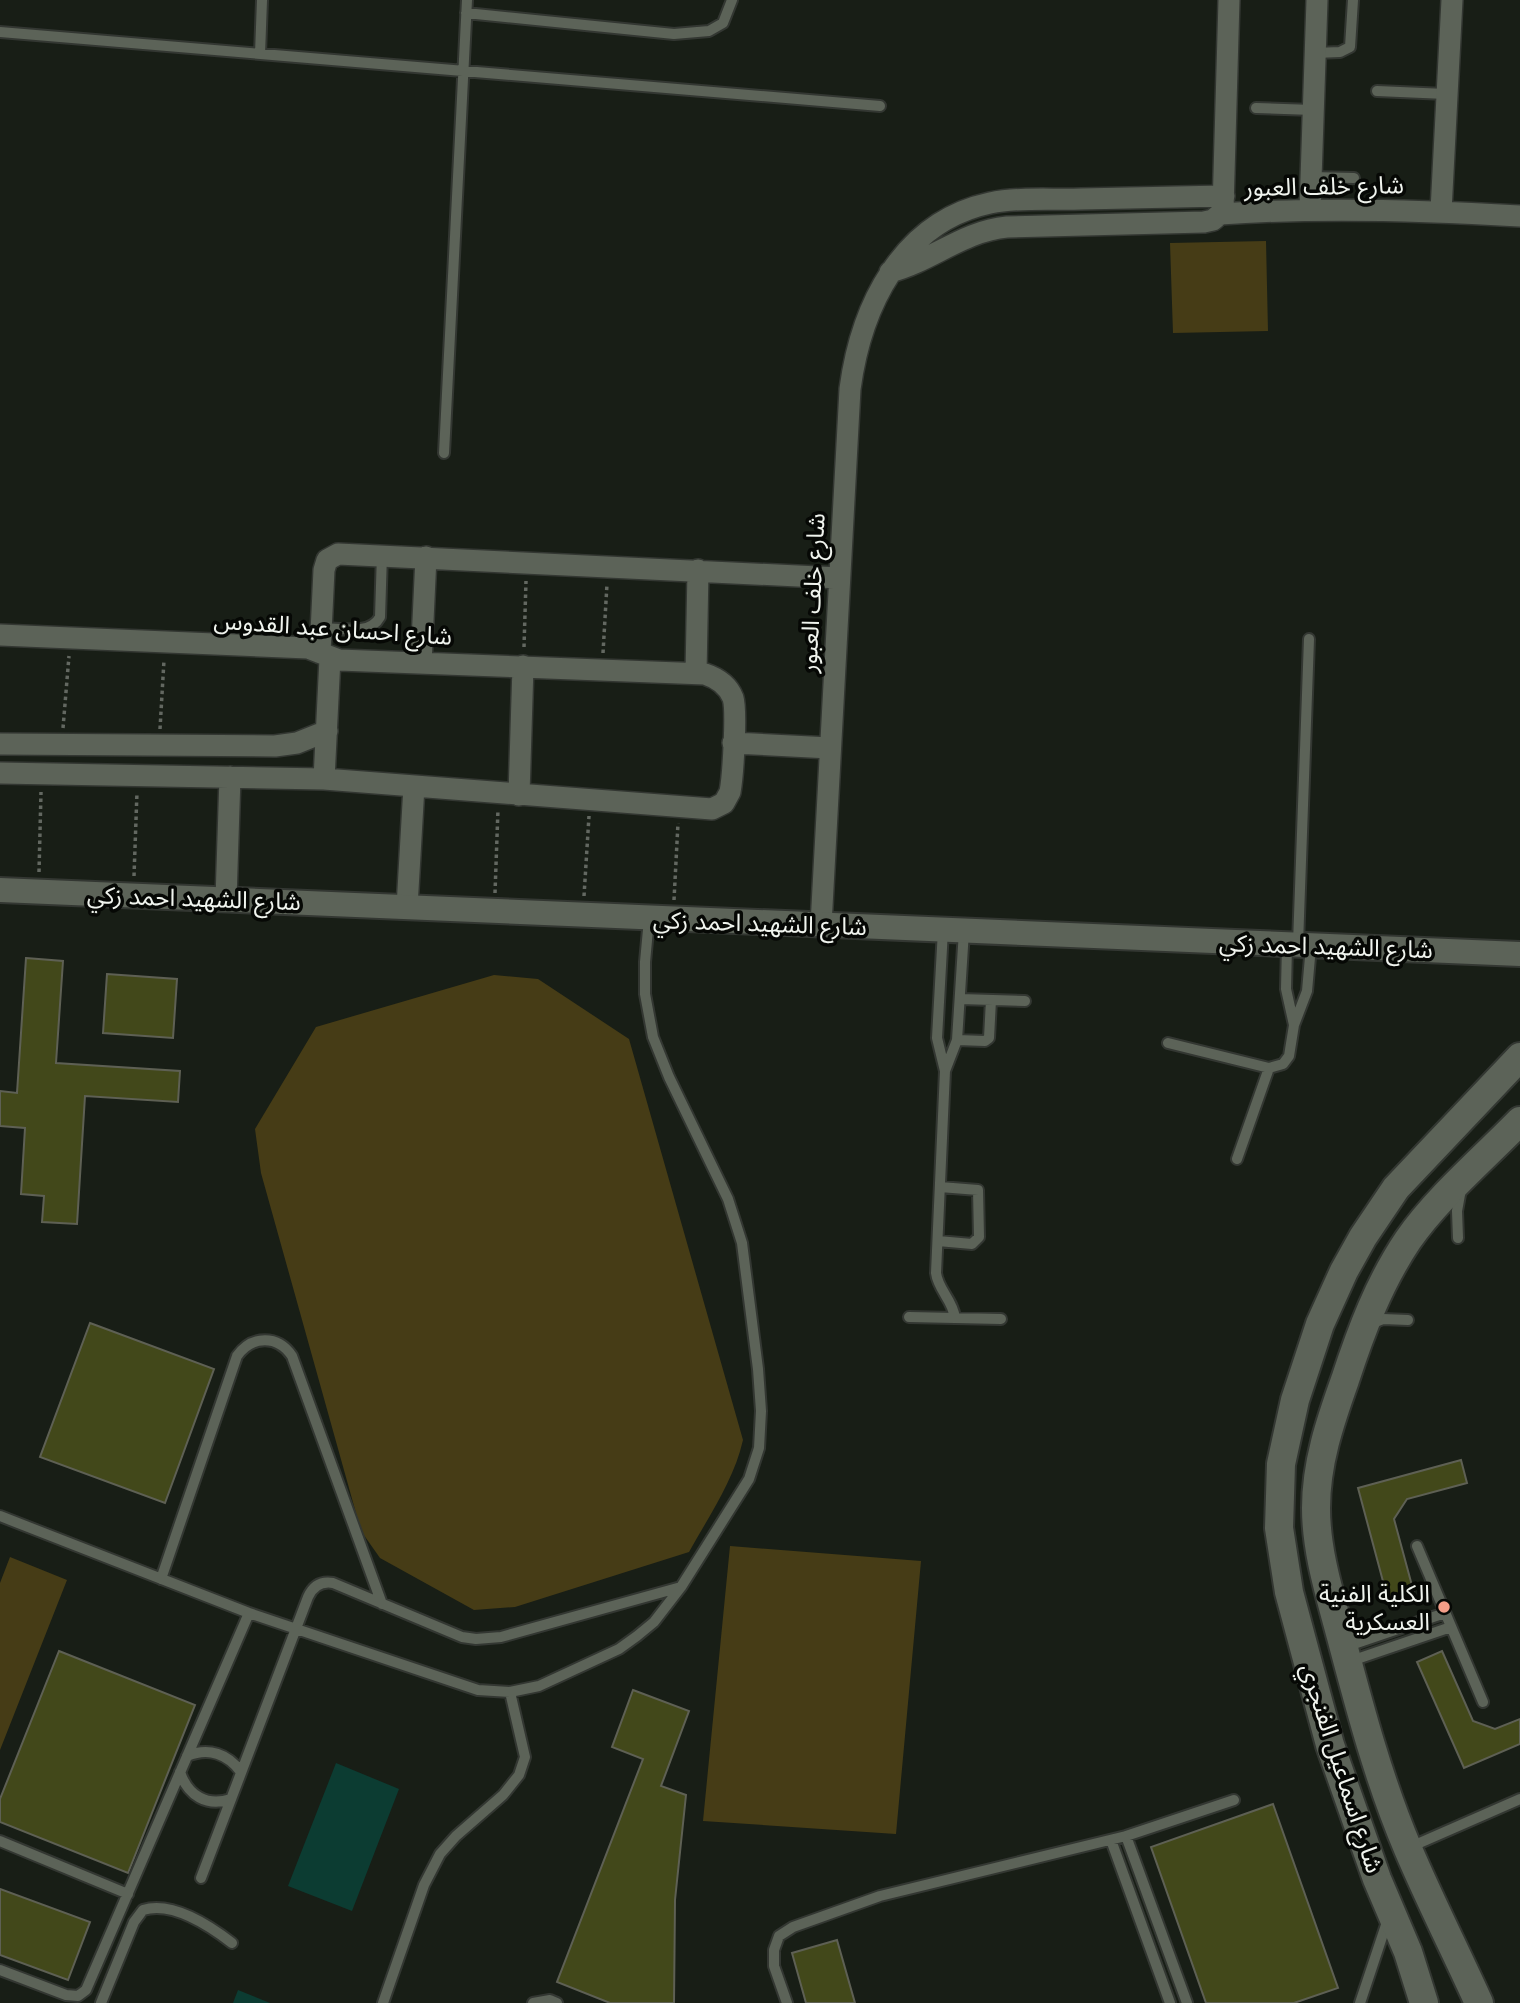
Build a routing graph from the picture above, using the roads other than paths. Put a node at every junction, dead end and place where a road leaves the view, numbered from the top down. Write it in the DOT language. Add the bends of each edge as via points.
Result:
graph roads {
  1 [pos="262,0"];
  2 [pos="467,0"];
  3 [pos="732,0"];
  4 [pos="1229,0"];
  5 [pos="1317,0"];
  6 [pos="1353,0"];
  7 [pos="1452,0"];
  8 [pos="466,13"];
  9 [pos="0,32"];
  10 [pos="1315,52"];
  11 [pos="260,54"];
  12 [pos="463,71"];
  13 [pos="1377,91"];
  14 [pos="1447,94"];
  15 [pos="880,106"];
  16 [pos="1256,108"];
  17 [pos="1313,110"];
  18 [pos="1311,177"];
  19 [pos="1354,178"];
  20 [pos="1222,205"];
  21 [pos="1310,209"];
  22 [pos="1441,211"];
  23 [pos="1520,216"];
  24 [pos="444,453"];
  25 [pos="382,554"];
  26 [pos="426,557"];
  27 [pos="698,570"];
  28 [pos="839,578"];
  29 [pos="321,628"];
  30 [pos="0,635"];
  31 [pos="1309,639"];
  32 [pos="325,655"];
  33 [pos="421,663"];
  34 [pos="523,666"];
  35 [pos="696,673"];
  36 [pos="327,731"];
  37 [pos="733,743"];
  38 [pos="0,744"];
  39 [pos="830,748"];
  40 [pos="0,773"];
  41 [pos="230,777"];
  42 [pos="324,779"];
  43 [pos="414,786"];
  44 [pos="508,794"];
  45 [pos="0,890"];
  46 [pos="226,899"];
  47 [pos="407,907"];
  48 [pos="661,918"];
  49 [pos="821,925"];
  50 [pos="954,930"];
  51 [pos="1299,945"];
  52 [pos="1520,954"];
  53 [pos="960,999"];
  54 [pos="991,1000"];
  55 [pos="1025,1001"];
  56 [pos="1294,1026"];
  57 [pos="957,1040"];
  58 [pos="1168,1043"];
  59 [pos="1520,1057"];
  60 [pos="1269,1068"];
  61 [pos="945,1071"];
  62 [pos="1520,1121"];
  63 [pos="1237,1159"];
  64 [pos="1466,1177"];
  65 [pos="940,1187"];
  66 [pos="1458,1238"];
  67 [pos="938,1241"];
  68 [pos="909,1317"];
  69 [pos="955,1318"];
  70 [pos="1001,1319"];
  71 [pos="1408,1320"];
  72 [pos="1363,1327"];
  73 [pos="0,1516"];
  74 [pos="1416,1546"];
  75 [pos="161,1579"];
  76 [pos="681,1587"];
  77 [pos="382,1604"];
  78 [pos="249,1613"];
  79 [pos="1445,1613"];
  80 [pos="1451,1627"];
  81 [pos="296,1629"];
  82 [pos="1346,1655"];
  83 [pos="510,1692"];
  84 [pos="1483,1702"];
  85 [pos="187,1756"];
  86 [pos="180,1772"];
  87 [pos="241,1772"];
  88 [pos="231,1799"];
  89 [pos="1520,1799"];
  90 [pos="1234,1800"];
  91 [pos="1126,1836"];
  92 [pos="1111,1840"];
  93 [pos="0,1841"];
  94 [pos="1408,1848"];
  95 [pos="201,1878"];
  96 [pos="128,1894"];
  97 [pos="1390,1912"];
  98 [pos="232,1943"];
  99 [pos="1408,1952"];
  100 [pos="0,1969"];
  101 [pos="101,2003"];
  102 [pos="383,2003"];
  103 [pos="533,2003"];
  104 [pos="557,2003"];
  105 [pos="787,2003"];
  106 [pos="1170,2003"];
  107 [pos="1187,2003"];
  108 [pos="1360,2003"];
  109 [pos="1424,2003"];
  110 [pos="1440,2003"];
  111 [pos="1479,2003"];
  1 -- 11 [label="lane"];
  2 -- 8 [label="lane"];
  3 -- 8 [label="lane" via="723,23 709,31 674,34"];
  4 -- 20 [label="street"];
  5 -- 10 [label="street"];
  6 -- 10 [label="lane" via="1350,47 1340,52"];
  7 -- 14 [label="street"];
  8 -- 12 [label="lane"];
  9 -- 11 [label="lane"];
  10 -- 17 [label="street"];
  11 -- 12 [label="lane"];
  12 -- 15 [label="lane"];
  12 -- 24 [label="lane"];
  13 -- 14 [label="lane"];
  14 -- 22 [label="street"];
  16 -- 17 [label="lane"];
  17 -- 18 [label="street"];
  18 -- 19 [label="lane"];
  18 -- 21 [label="street"];
  20 -- 21 [label="street, شارع خلف العبور"];
  20 -- 28 [label="street, شارع خلف العبور" via="1213,220 1204,222 997,228 965,236 890,272 866,321 852,374"];
  21 -- 22 [label="street, شارع خلف العبور"];
  22 -- 23 [label="street, شارع خلف العبور"];
  25 -- 26 [label="street"];
  25 -- 29 [label="street" via="338,554 327,560"];
  25 -- 29 [label="lane" via="380,617 374,625"];
  26 -- 27 [label="street"];
  26 -- 33 [label="street"];
  27 -- 28 [label="street"];
  27 -- 35 [label="street"];
  28 -- 39 [label="street, شارع خلف العبور"];
  29 -- 32 [label="street"];
  30 -- 32 [label="street, شارع احسان عبد القدوس" via="308,648"];
  31 -- 51 [label="lane"];
  32 -- 33 [label="street, شارع احسان عبد القدوس"];
  32 -- 36 [label="street"];
  33 -- 34 [label="street, شارع احسان عبد القدوس"];
  34 -- 35 [label="street, شارع احسان عبد القدوس"];
  34 -- 44 [label="street"];
  35 -- 37 [label="street, شارع احسان عبد القدوس" via="714,677 733,697"];
  36 -- 38 [label="street" via="275,746"];
  36 -- 42 [label="street"];
  37 -- 39 [label="street"];
  37 -- 44 [label="street, شارع احسان عبد القدوس" via="732,785 724,803 712,809"];
  39 -- 49 [label="street, شارع خلف العبور"];
  40 -- 41 [label="street"];
  41 -- 42 [label="street"];
  41 -- 46 [label="street"];
  42 -- 43 [label="street"];
  43 -- 44 [label="street"];
  43 -- 47 [label="street"];
  45 -- 46 [label="street, شارع الشهيد احمد زكي"];
  46 -- 47 [label="street, شارع الشهيد احمد زكي"];
  47 -- 48 [label="street, شارع الشهيد احمد زكي"];
  48 -- 49 [label="street, شارع الشهيد احمد زكي"];
  48 -- 76 [label="lane" via="645,962 648,1016 661,1057 728,1199 742,1243 761,1411 759,1448 749,1479"];
  49 -- 50 [label="street, شارع الشهيد احمد زكي"];
  50 -- 51 [label="street, شارع الشهيد احمد زكي"];
  50 -- 53 [label="lane"];
  50 -- 61 [label="lane" via="937,1038"];
  51 -- 52 [label="street, شارع الشهيد احمد زكي"];
  51 -- 56 [label="lane" via="1286,989"];
  51 -- 56 [label="lane" via="1307,991"];
  53 -- 54 [label="lane"];
  53 -- 57 [label="lane"];
  54 -- 55 [label="lane"];
  54 -- 57 [label="lane" via="989,1038"];
  56 -- 60 [label="lane" via="1287,1060"];
  57 -- 61 [label="lane"];
  58 -- 60 [label="lane"];
  59 -- 97 [label="main road, شارع اسماعيل الفنجري" via="1396,1188 1363,1237 1320,1324 1284,1442 1279,1528 1289,1592 1330,1745"];
  60 -- 63 [label="lane"];
  61 -- 65 [label="lane"];
  62 -- 64 [label="main road, شارع اسماعيل الفنجري"];
  64 -- 66 [label="lane" via="1457,1211"];
  64 -- 72 [label="main road, شارع اسماعيل الفنجري" via="1428,1213 1407,1242"];
  65 -- 67 [label="lane"];
  65 -- 67 [label="lane" via="978,1191 979,1237 972,1244"];
  67 -- 69 [label="lane" via="937,1278"];
  68 -- 69 [label="lane"];
  69 -- 70 [label="lane"];
  71 -- 72 [label="lane" via="1383,1320"];
  72 -- 82 [label="main road, شارع اسماعيل الفنجري" via="1328,1431 1317,1488 1318,1547"];
  73 -- 75 [label="lane"];
  74 -- 79 [label="lane"];
  75 -- 77 [label="lane" via="237,1356 249,1343 265,1340 281,1344 292,1356"];
  75 -- 78 [label="lane"];
  76 -- 77 [label="lane" via="489,1639 462,1637"];
  76 -- 83 [label="lane" via="654,1622 619,1649 553,1681"];
  77 -- 81 [label="lane" via="333,1583 319,1584 310,1591"];
  78 -- 81 [label="lane"];
  78 -- 85 [label="lane"];
  79 -- 80 [label="lane"];
  79 -- 82 [label="lane"];
  80 -- 82 [label="lane"];
  80 -- 84 [label="lane"];
  81 -- 83 [label="lane" via="478,1690"];
  81 -- 87 [label="lane"];
  82 -- 94 [label="main road, شارع اسماعيل الفنجري" via="1367,1735"];
  83 -- 102 [label="lane" via="525,1757 519,1774 440,1854 424,1885"];
  85 -- 86 [label="lane"];
  85 -- 87 [label="lane" via="204,1752 222,1755"];
  86 -- 88 [label="lane" via="199,1798"];
  86 -- 96 [label="lane"];
  87 -- 88 [label="lane"];
  88 -- 95 [label="lane"];
  89 -- 94 [label="lane"];
  90 -- 91 [label="lane"];
  91 -- 92 [label="lane"];
  91 -- 107 [label="lane"];
  92 -- 105 [label="lane" via="880,1896 793,1927 779,1936 774,1950 774,1966"];
  92 -- 106 [label="lane"];
  93 -- 96 [label="lane"];
  94 -- 111 [label="main road, شارع اسماعيل الفنجري"];
  96 -- 100 [label="lane" via="82,1993 66,1995"];
  97 -- 99 [label="main road, شارع اسماعيل الفنجري"];
  97 -- 108 [label="lane"];
  98 -- 101 [label="lane" via="214,1929 177,1913 159,1907 143,1910"];
  99 -- 109 [label="main road, شارع اسماعيل الفنجري"];
  99 -- 110 [label="main road"];
  103 -- 104 [label="lane"];
}
